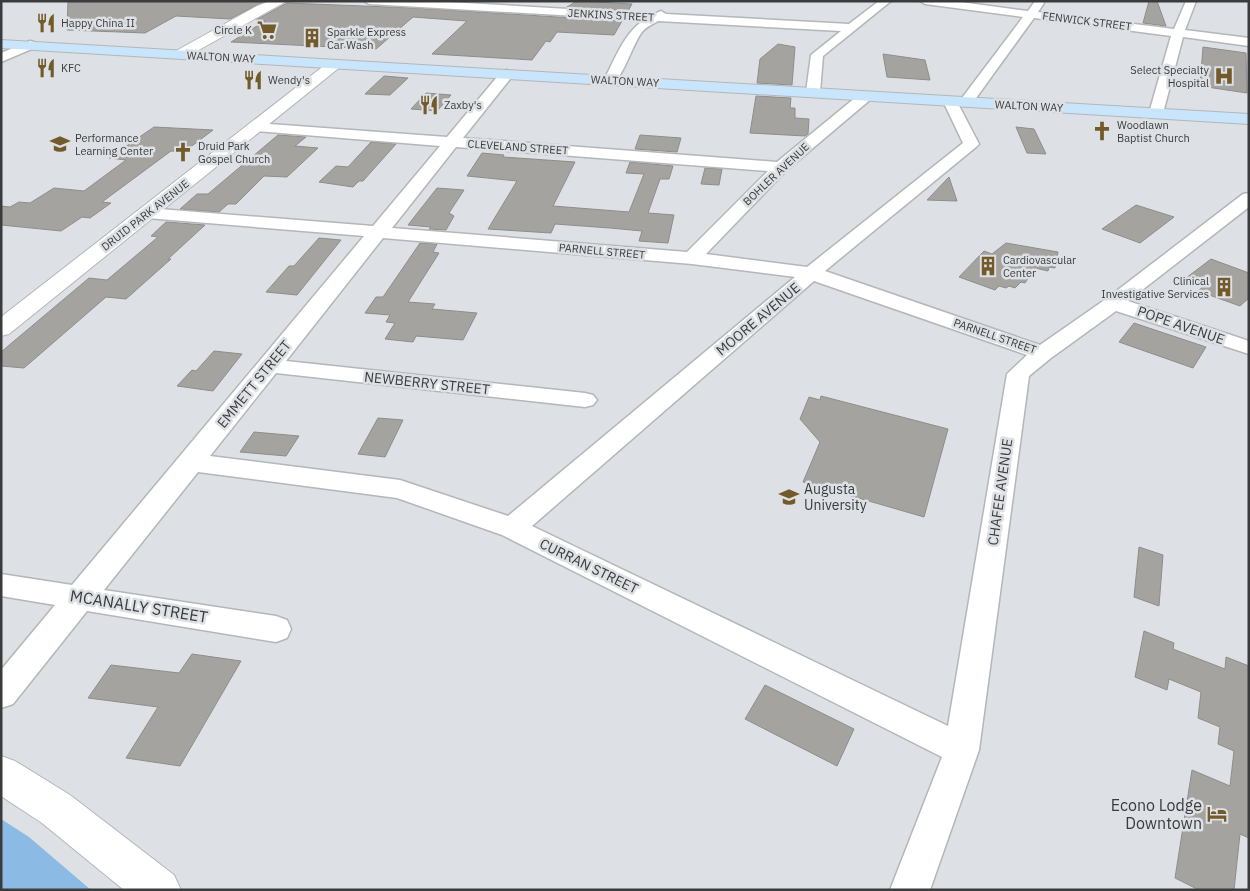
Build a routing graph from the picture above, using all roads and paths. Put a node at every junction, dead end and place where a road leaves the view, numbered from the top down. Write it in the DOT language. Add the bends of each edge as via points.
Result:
graph roads {
  1 [pos="280,1"];
  2 [pos="370,1"];
  3 [pos="523,1"];
  4 [pos="886,1"];
  5 [pos="924,1"];
  6 [pos="1040,1"];
  7 [pos="1191,1"];
  8 [pos="676,5"];
  9 [pos="594,14"];
  10 [pos="1030,14"];
  11 [pos="656,17"];
  12 [pos="853,28"];
  13 [pos="1178,34"];
  14 [pos="1249,42"];
  15 [pos="1,44"];
  16 [pos="30,45"];
  17 [pos="181,54"];
  18 [pos="1,58"];
  19 [pos="335,64"];
  20 [pos="507,74"];
  21 [pos="611,80"];
  22 [pos="813,92"];
  23 [pos="866,96"];
  24 [pos="958,101"];
  25 [pos="1156,113"];
  26 [pos="1249,119"];
  27 [pos="256,127"];
  28 [pos="451,142"];
  29 [pos="781,167"];
  30 [pos="1249,198"];
  31 [pos="147,213"];
  32 [pos="378,232"];
  33 [pos="692,258"];
  34 [pos="811,273"];
  35 [pos="1113,303"];
  36 [pos="1,328"];
  37 [pos="1249,348"];
  38 [pos="1043,352"];
  39 [pos="269,366"];
  40 [pos="586,400"];
  41 [pos="190,462"];
  42 [pos="512,528"];
  43 [pos="1,585"];
  44 [pos="81,596"];
  45 [pos="276,629"];
  46 [pos="1,694"];
  47 [pos="962,750"];
  48 [pos="1,774"];
  49 [pos="159,890"];
  50 [pos="910,890"];
  1 -- 17 [label="street"];
  2 -- 9 [label="street, JENKINS STREET"];
  3 -- 9 [label="street"];
  4 -- 12 [label="street"];
  5 -- 10 [label="street, FENWICK STREET"];
  6 -- 10 [label="street"];
  7 -- 13 [label="street"];
  8 -- 11 [label="street"];
  9 -- 11 [label="street, JENKINS STREET"];
  10 -- 13 [label="street, FENWICK STREET"];
  10 -- 24 [label="street"];
  11 -- 12 [label="street, JENKINS STREET"];
  11 -- 21 [label="street" via="639,28"];
  12 -- 22 [label="street" via="817,55"];
  13 -- 14 [label="street, FENWICK STREET"];
  13 -- 25 [label="street"];
  15 -- 16 [label="main road, WALTON WAY"];
  16 -- 17 [label="main road, WALTON WAY"];
  16 -- 18 [label="street"];
  17 -- 19 [label="main road, WALTON WAY"];
  19 -- 20 [label="main road, WALTON WAY"];
  19 -- 27 [label="street, DRUID PARK AVENUE"];
  20 -- 21 [label="main road, WALTON WAY"];
  20 -- 28 [label="street, EMMETT STREET"];
  21 -- 22 [label="main road, WALTON WAY"];
  22 -- 23 [label="main road, WALTON WAY"];
  23 -- 24 [label="main road, WALTON WAY"];
  23 -- 29 [label="street, BOHLER AVENUE"];
  24 -- 25 [label="main road, WALTON WAY"];
  24 -- 34 [label="street, MOORE AVENUE" via="971,144"];
  25 -- 26 [label="main road, WALTON WAY"];
  27 -- 28 [label="street, CLEVELAND STREET"];
  27 -- 31 [label="street, DRUID PARK AVENUE"];
  28 -- 29 [label="street, CLEVELAND STREET"];
  28 -- 32 [label="street, EMMETT STREET"];
  29 -- 33 [label="street, BOHLER AVENUE"];
  30 -- 35 [label="street, CHAFEE AVENUE"];
  31 -- 32 [label="street, PARNELL STREET"];
  31 -- 36 [label="street, DRUID PARK AVENUE"];
  32 -- 33 [label="street, PARNELL STREET"];
  32 -- 39 [label="street, EMMETT STREET"];
  33 -- 34 [label="street, PARNELL STREET"];
  34 -- 38 [label="street, PARNELL STREET"];
  34 -- 42 [label="street, MOORE AVENUE"];
  35 -- 37 [label="street, POPE AVENUE"];
  35 -- 38 [label="street, CHAFEE AVENUE"];
  38 -- 47 [label="street, CHAFEE AVENUE" via="1018,374"];
  39 -- 40 [label="street, NEWBERRY STREET"];
  39 -- 41 [label="street, EMMETT STREET"];
  41 -- 42 [label="street, CURRAN STREET" via="400,489"];
  41 -- 44 [label="street, EMMETT STREET"];
  42 -- 47 [label="street, CURRAN STREET"];
  43 -- 44 [label="street, MCANALLY STREET"];
  44 -- 45 [label="street, MCANALLY STREET"];
  44 -- 46 [label="street, EMMETT STREET"];
  47 -- 50 [label="street, CHAFEE AVENUE"];
  48 -- 49 [label="street" via="56,809"];
}
